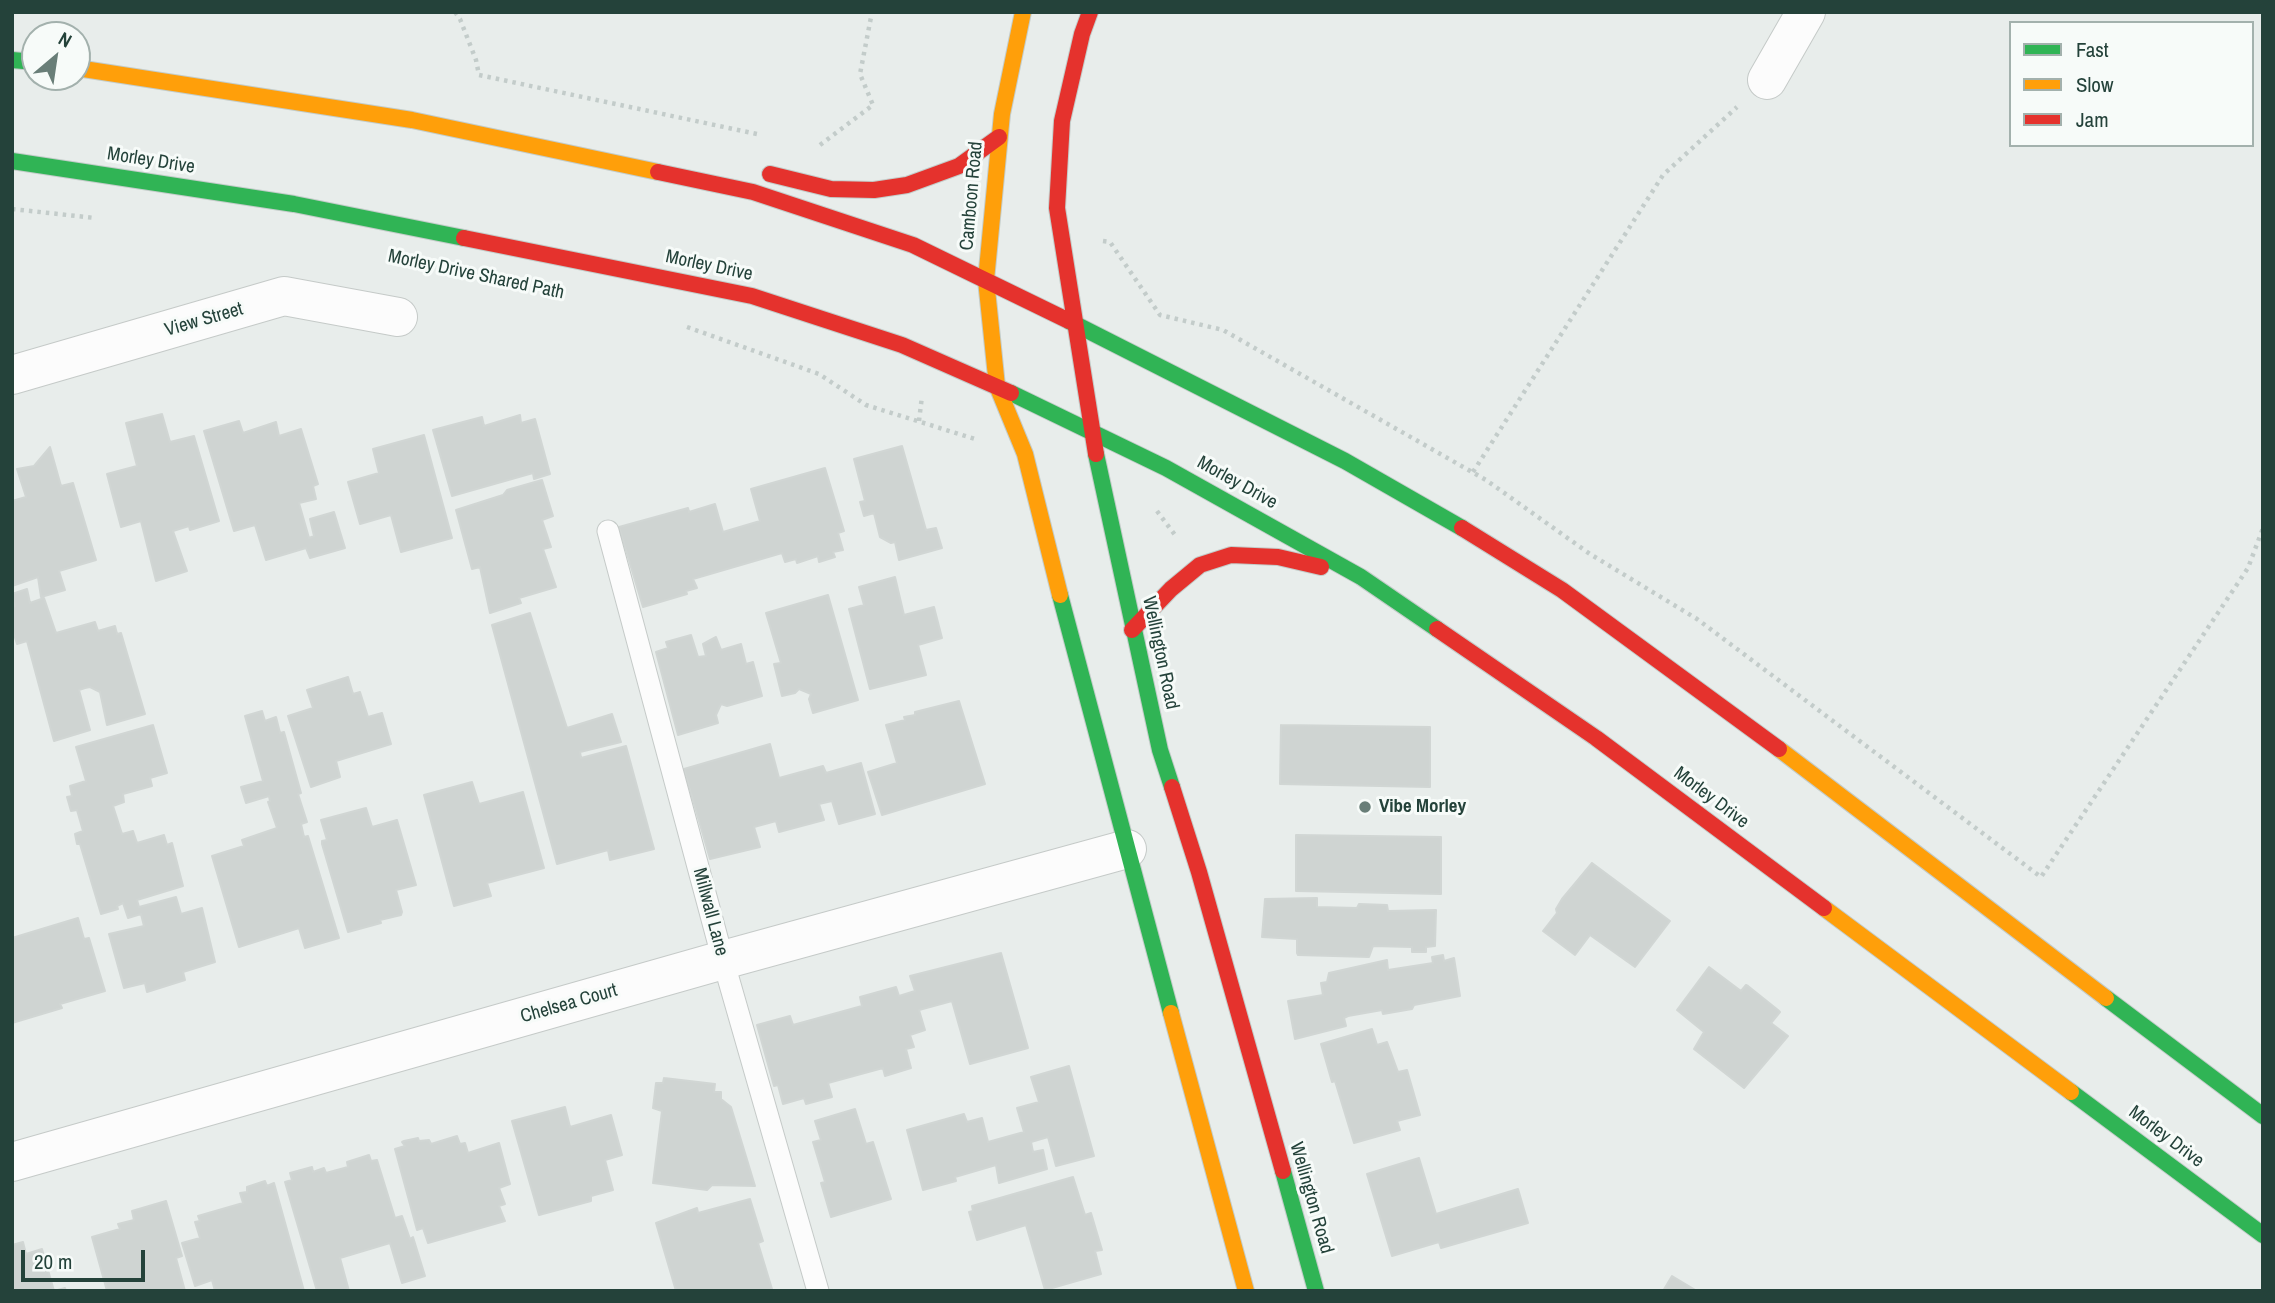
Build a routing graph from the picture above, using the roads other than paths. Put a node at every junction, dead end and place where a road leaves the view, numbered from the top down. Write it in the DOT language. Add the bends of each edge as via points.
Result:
graph roads {
  1 [pos="1023,12"];
  2 [pos="1090,12"];
  3 [pos="1806,12"];
  4 [pos="91,70"];
  5 [pos="1767,80"];
  6 [pos="412,120"];
  7 [pos="999,136"];
  8 [pos="606,145"];
  9 [pos="12,161"];
  10 [pos="756,170"];
  11 [pos="986,280"];
  12 [pos="398,317"];
  13 [pos="1075,324"];
  14 [pos="12,375"];
  15 [pos="997,386"];
  16 [pos="1091,432"];
  17 [pos="608,531"];
  18 [pos="1361,577"];
  19 [pos="1132,630"];
  20 [pos="1127,849"];
  21 [pos="723,960"];
  22 [pos="2263,1116"];
  23 [pos="12,1162"];
  24 [pos="2263,1235"];
  25 [pos="818,1291"];
  26 [pos="1246,1291"];
  27 [pos="1316,1291"];
  1 -- 7 [label="main road, Camboon Road"];
  2 -- 13 [label="main road, Wellington Road" via="1062,121 1057,208"];
  3 -- 5 [label="street"];
  4 -- 6 [label="main road"];
  6 -- 8 [label="main road"];
  6 -- 11 [label="main road" via="753,192 912,245"];
  7 -- 10 [label="main road" via="959,166 907,185 874,190 831,189"];
  7 -- 11 [label="main road, Camboon Road"];
  9 -- 15 [label="main road, Morley Drive" via="294,204 751,296 902,345"];
  11 -- 13 [label="main road"];
  11 -- 15 [label="main road, Camboon Road"];
  12 -- 14 [label="street, View Street" via="284,296"];
  13 -- 16 [label="main road, Wellington Road"];
  13 -- 22 [label="main road" via="1345,461 1562,590 1844,797"];
  15 -- 16 [label="main road, Morley Drive"];
  15 -- 20 [label="main road" via="1025,454"];
  16 -- 18 [label="main road, Morley Drive" via="1166,468"];
  16 -- 19 [label="main road, Wellington Road"];
  17 -- 21 [label="lane, Millwall Lane"];
  18 -- 19 [label="main road" via="1278,557 1231,555 1200,565"];
  18 -- 24 [label="main road, Morley Drive" via="1596,738"];
  19 -- 27 [label="main road, Wellington Road" via="1160,750 1199,872"];
  20 -- 21 [label="street, Chelsea Court"];
  20 -- 26 [label="main road"];
  21 -- 23 [label="street, Chelsea Court"];
  21 -- 25 [label="lane, Millwall Lane"];
}
